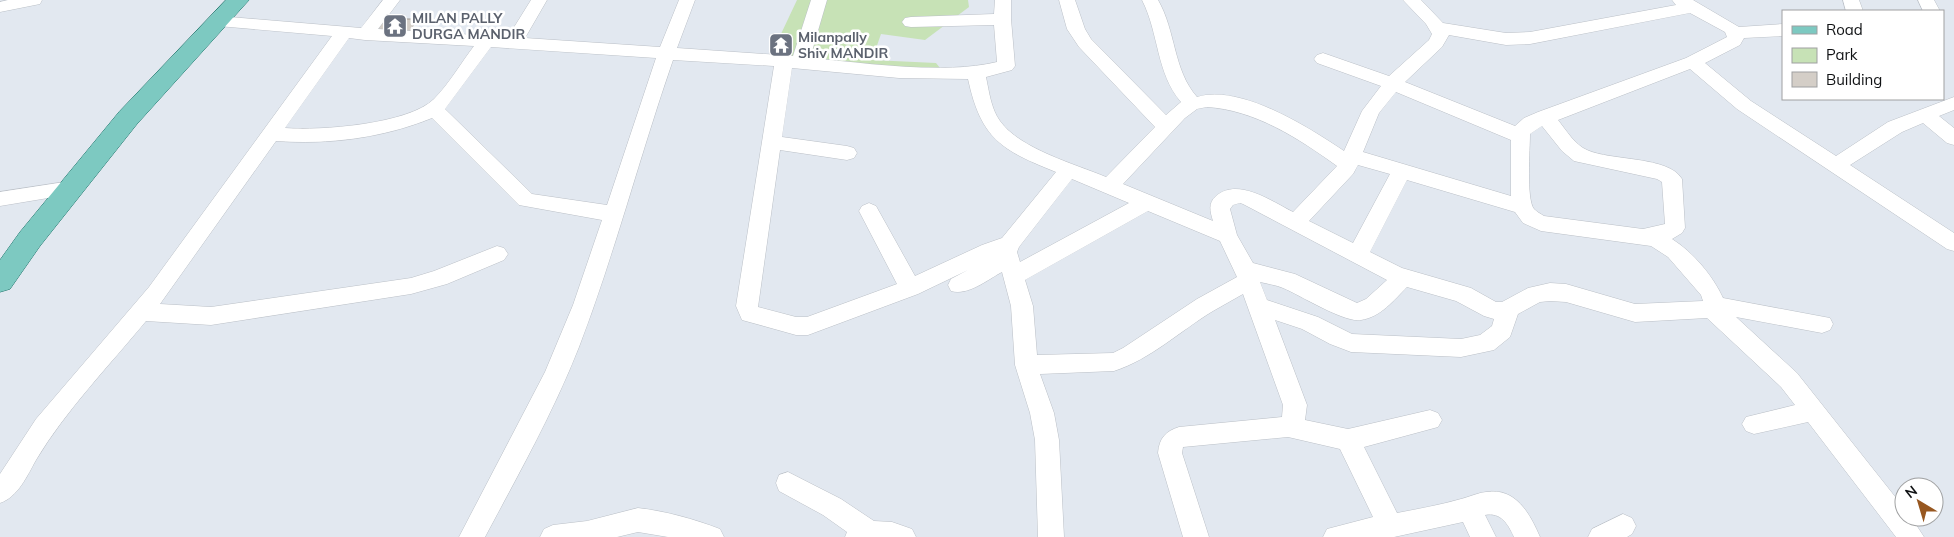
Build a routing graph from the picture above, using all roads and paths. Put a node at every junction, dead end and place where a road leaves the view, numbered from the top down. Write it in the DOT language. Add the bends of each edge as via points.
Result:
graph roads {
  1 [pos="34,0"];
  2 [pos="238,0"];
  3 [pos="392,0"];
  4 [pos="539,0"];
  5 [pos="687,0"];
  6 [pos="819,0"];
  7 [pos="1003,0"];
  8 [pos="1068,0"];
  9 [pos="1150,0"];
  10 [pos="1411,0"];
  11 [pos="1687,4"];
  12 [pos="2,10"];
  13 [pos="1002,19"];
  14 [pos="218,21"];
  15 [pos="911,22"];
  16 [pos="1439,28"];
  17 [pos="1782,30"];
  18 [pos="344,32"];
  19 [pos="1735,33"];
  20 [pos="365,34"];
  21 [pos="486,42"];
  22 [pos="513,44"];
  23 [pos="666,54"];
  24 [pos="1323,60"];
  25 [pos="792,62"];
  26 [pos="1692,62"];
  27 [pos="976,73"];
  28 [pos="1394,83"];
  29 [pos="1954,103"];
  30 [pos="1192,104"];
  31 [pos="434,108"];
  32 [pos="1924,114"];
  33 [pos="1545,117"];
  34 [pos="1166,127"];
  35 [pos="273,134"];
  36 [pos="1520,136"];
  37 [pos="1954,138"];
  38 [pos="772,142"];
  39 [pos="846,152"];
  40 [pos="1350,160"];
  41 [pos="1836,165"];
  42 [pos="1068,169"];
  43 [pos="1401,172"];
  44 [pos="1109,186"];
  45 [pos="71,188"];
  46 [pos="0,199"];
  47 [pos="1147,202"];
  48 [pos="1522,207"];
  49 [pos="869,212"];
  50 [pos="613,214"];
  51 [pos="1295,223"];
  52 [pos="1227,235"];
  53 [pos="1647,236"];
  54 [pos="1954,243"];
  55 [pos="497,254"];
  56 [pos="1358,254"];
  57 [pos="1011,259"];
  58 [pos="1248,276"];
  59 [pos="1403,277"];
  60 [pos="0,281"];
  61 [pos="959,285"];
  62 [pos="910,288"];
  63 [pos="1258,306"];
  64 [pos="1714,307"];
  65 [pos="1508,309"];
  66 [pos="141,312"];
  67 [pos="1822,324"];
  68 [pos="1026,365"];
  69 [pos="1813,411"];
  70 [pos="1430,420"];
  71 [pos="1754,424"];
  72 [pos="1288,427"];
  73 [pos="1348,440"];
  74 [pos="788,483"];
  75 [pos="0,492"];
  76 [pos="1469,508"];
  77 [pos="1390,526"];
  78 [pos="670,532"];
  79 [pos="864,535"];
  80 [pos="472,537"];
  81 [pos="554,537"];
  82 [pos="711,537"];
  83 [pos="903,537"];
  84 [pos="1051,537"];
  85 [pos="1196,537"];
  86 [pos="1336,537"];
  87 [pos="1483,537"];
  88 [pos="1528,537"];
  89 [pos="1911,537"];
  1 -- 12 [label="street"];
  2 -- 14 [label="main road"];
  3 -- 20 [label="street"];
  4 -- 22 [label="street"];
  5 -- 23 [label="street"];
  6 -- 25 [label="street"];
  7 -- 13 [label="street"];
  8 -- 34 [label="street" via="1076,29 1085,42"];
  9 -- 30 [label="street" via="1158,16 1178,86"];
  10 -- 16 [label="street"];
  11 -- 16 [label="street" via="1530,38 1506,38"];
  11 -- 19 [label="street"];
  13 -- 15 [label="street"];
  13 -- 27 [label="street" via="1006,66"];
  14 -- 18 [label="street"];
  14 -- 45 [label="main road" via="128,118"];
  16 -- 28 [label="street" via="1441,34 1436,42"];
  17 -- 19 [label="street"];
  18 -- 20 [label="street"];
  18 -- 35 [label="street"];
  19 -- 26 [label="street" via="1734,41"];
  20 -- 21 [label="street"];
  21 -- 22 [label="street"];
  21 -- 31 [label="street"];
  22 -- 23 [label="street"];
  23 -- 25 [label="street"];
  23 -- 50 [label="street"];
  24 -- 28 [label="street"];
  25 -- 27 [label="street" via="899,72"];
  25 -- 38 [label="street"];
  26 -- 33 [label="street"];
  26 -- 41 [label="street" via="1744,105"];
  27 -- 42 [label="street" via="988,118 994,128 1024,150"];
  28 -- 36 [label="street"];
  28 -- 40 [label="street" via="1368,116"];
  29 -- 32 [label="street"];
  30 -- 34 [label="street"];
  30 -- 40 [label="street" via="1212,100 1257,110"];
  31 -- 35 [label="street" via="396,123 361,131 322,136"];
  31 -- 50 [label="street" via="526,200"];
  32 -- 37 [label="street"];
  32 -- 41 [label="street" via="1880,136"];
  33 -- 36 [label="street" via="1524,128"];
  33 -- 53 [label="street" via="1581,156 1662,173 1672,179 1675,228 1666,234"];
  34 -- 44 [label="street"];
  35 -- 66 [label="street"];
  36 -- 48 [label="street"];
  38 -- 39 [label="street"];
  38 -- 62 [label="street" via="747,306 750,314 808,326"];
  40 -- 43 [label="street"];
  40 -- 51 [label="street" via="1338,179"];
  41 -- 54 [label="street"];
  42 -- 44 [label="street"];
  42 -- 57 [label="street"];
  43 -- 48 [label="street"];
  43 -- 56 [label="street"];
  44 -- 47 [label="street"];
  45 -- 46 [label="street"];
  45 -- 60 [label="main road"];
  47 -- 52 [label="street"];
  47 -- 57 [label="street"];
  48 -- 53 [label="street" via="1541,223"];
  49 -- 62 [label="street"];
  50 -- 80 [label="street" via="556,375"];
  51 -- 52 [label="street" via="1250,199 1234,196 1226,198 1220,209"];
  51 -- 56 [label="street"];
  52 -- 58 [label="street"];
  53 -- 64 [label="street" via="1675,251 1709,290"];
  55 -- 66 [label="street" via="411,286 211,316"];
  56 -- 59 [label="street"];
  57 -- 61 [label="street"];
  57 -- 62 [label="street" via="981,254"];
  57 -- 68 [label="street" via="1022,306"];
  58 -- 59 [label="street" via="1287,280 1356,312 1370,307"];
  58 -- 63 [label="street"];
  58 -- 68 [label="street" via="1131,355 1114,362"];
  59 -- 65 [label="street" via="1463,294 1492,310"];
  63 -- 65 [label="street" via="1310,322 1351,343 1461,348 1486,343 1502,331"];
  63 -- 72 [label="street" via="1294,405 1294,420"];
  64 -- 65 [label="street" via="1635,313 1566,293 1550,292 1536,294"];
  64 -- 67 [label="street"];
  64 -- 69 [label="street" via="1789,380"];
  66 -- 75 [label="street" via="44,426"];
  68 -- 84 [label="street" via="1048,440"];
  69 -- 71 [label="street"];
  69 -- 89 [label="street"];
  70 -- 73 [label="street"];
  72 -- 73 [label="street"];
  72 -- 85 [label="street" via="1173,440 1170,453"];
  73 -- 77 [label="street"];
  74 -- 79 [label="street" via="832,507"];
  76 -- 77 [label="street"];
  76 -- 87 [label="street"];
  76 -- 88 [label="street" via="1488,503 1507,506"];
  77 -- 86 [label="street"];
  78 -- 81 [label="street" via="638,520 587,533"];
  78 -- 82 [label="street"];
  79 -- 83 [label="street" via="883,532"];
}
